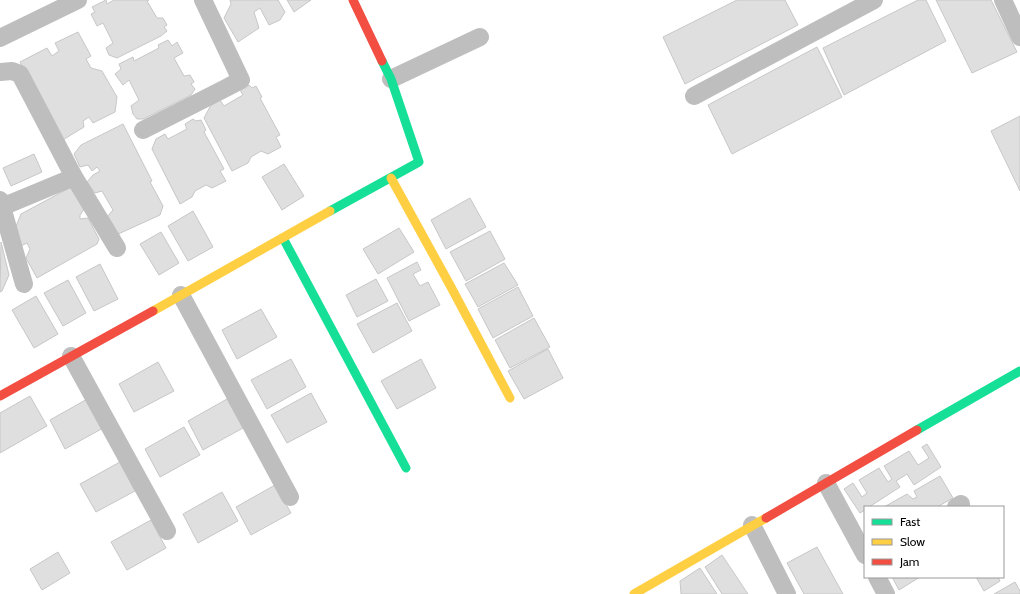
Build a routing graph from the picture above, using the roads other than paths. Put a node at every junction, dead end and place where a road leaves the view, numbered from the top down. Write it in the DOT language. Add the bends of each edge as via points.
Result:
graph roads {
  1 [pos="78,0"];
  2 [pos="203,0"];
  3 [pos="353,0"];
  4 [pos="874,0"];
  5 [pos="1003,0"];
  6 [pos="480,37"];
  7 [pos="1020,37"];
  8 [pos="0,38"];
  9 [pos="0,72"];
  10 [pos="392,79"];
  11 [pos="694,96"];
  12 [pos="143,130"];
  13 [pos="74,177"];
  14 [pos="391,178"];
  15 [pos="1,204"];
  16 [pos="283,238"];
  17 [pos="117,248"];
  18 [pos="24,284"];
  19 [pos="181,295"];
  20 [pos="71,356"];
  21 [pos="1020,371"];
  22 [pos="0,396"];
  23 [pos="510,398"];
  24 [pos="406,468"];
  25 [pos="826,484"];
  26 [pos="290,497"];
  27 [pos="752,525"];
  28 [pos="167,531"];
  29 [pos="864,553"];
  30 [pos="878,578"];
  31 [pos="634,594"];
  32 [pos="787,594"];
  33 [pos="886,594"];
  1 -- 8 [label="street"];
  2 -- 12 [label="street" via="241,80"];
  3 -- 10 [label="street"];
  4 -- 11 [label="street"];
  5 -- 7 [label="street"];
  6 -- 10 [label="street"];
  9 -- 13 [label="street" via="12,71 20,74"];
  10 -- 14 [label="street" via="419,162"];
  13 -- 15 [label="street"];
  13 -- 17 [label="street"];
  14 -- 16 [label="street"];
  14 -- 23 [label="street"];
  15 -- 18 [label="street"];
  16 -- 19 [label="street"];
  16 -- 24 [label="street"];
  19 -- 20 [label="street"];
  19 -- 26 [label="street"];
  20 -- 22 [label="street"];
  20 -- 28 [label="street"];
  21 -- 25 [label="street"];
  25 -- 27 [label="street"];
  25 -- 29 [label="street"];
  27 -- 31 [label="street"];
  27 -- 32 [label="street"];
  30 -- 33 [label="street"];
}
